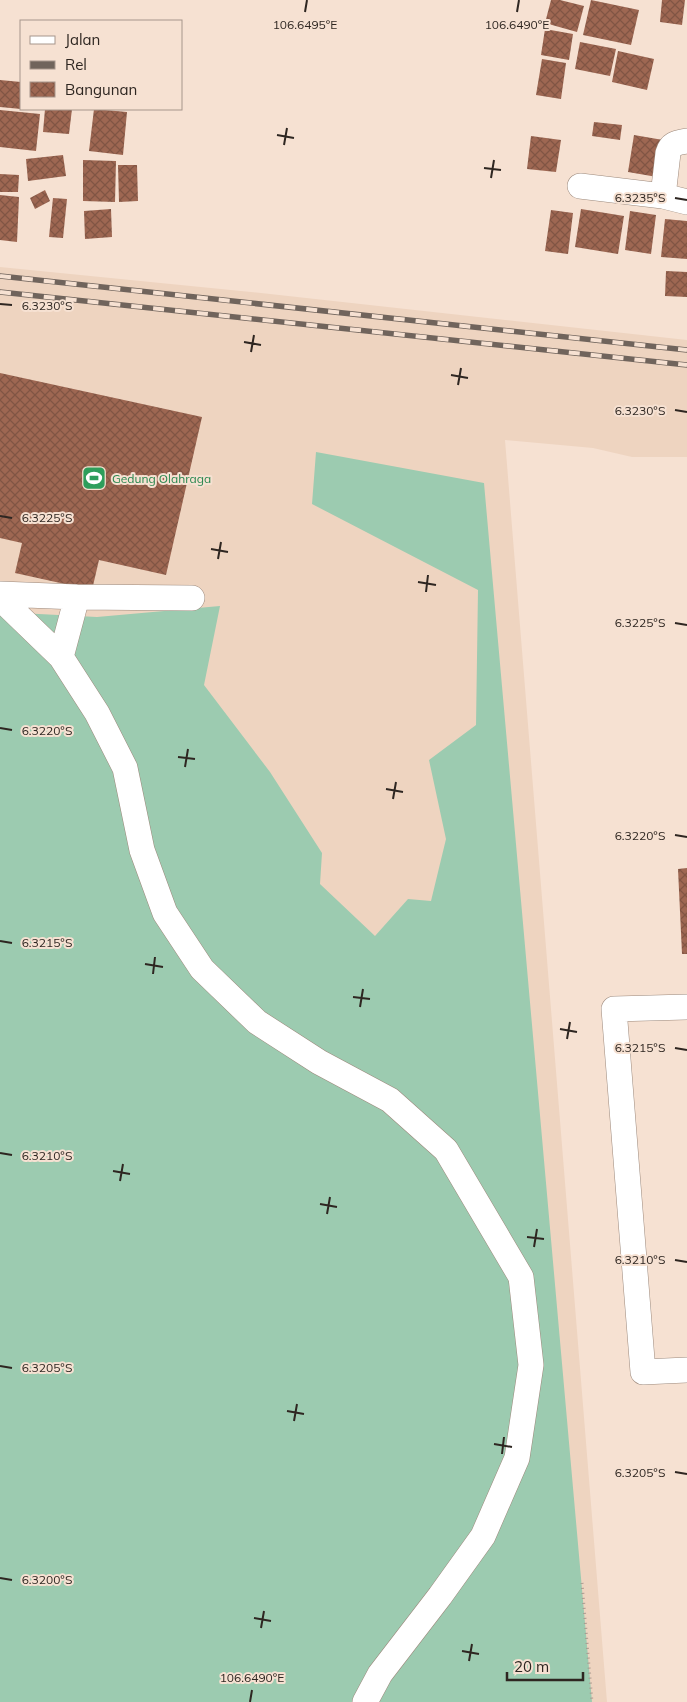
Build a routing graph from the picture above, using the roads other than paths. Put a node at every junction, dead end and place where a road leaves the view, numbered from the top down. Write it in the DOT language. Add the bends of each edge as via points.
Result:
graph roads {
  1 [pos="687,141"];
  2 [pos="580,186"];
  3 [pos="663,196"];
  4 [pos="687,202"];
  5 [pos="0,594"];
  6 [pos="77,597"];
  7 [pos="0,598"];
  8 [pos="192,598"];
  9 [pos="61,657"];
  10 [pos="687,1007"];
  11 [pos="687,1370"];
  12 [pos="365,1702"];
  1 -- 3 [label="street" via="670,147"];
  2 -- 3 [label="street"];
  3 -- 4 [label="street"];
  5 -- 6 [label="street"];
  6 -- 8 [label="street"];
  6 -- 9 [label="street"];
  7 -- 9 [label="street"];
  9 -- 12 [label="street" via="98,713 125,768 142,850 165,913 202,969 257,1022 319,1062 390,1100 446,1150 521,1277 532,1365 517,1458 483,1536 380,1674"];
  10 -- 11 [label="street" via="614,1009 643,1372"];
}
